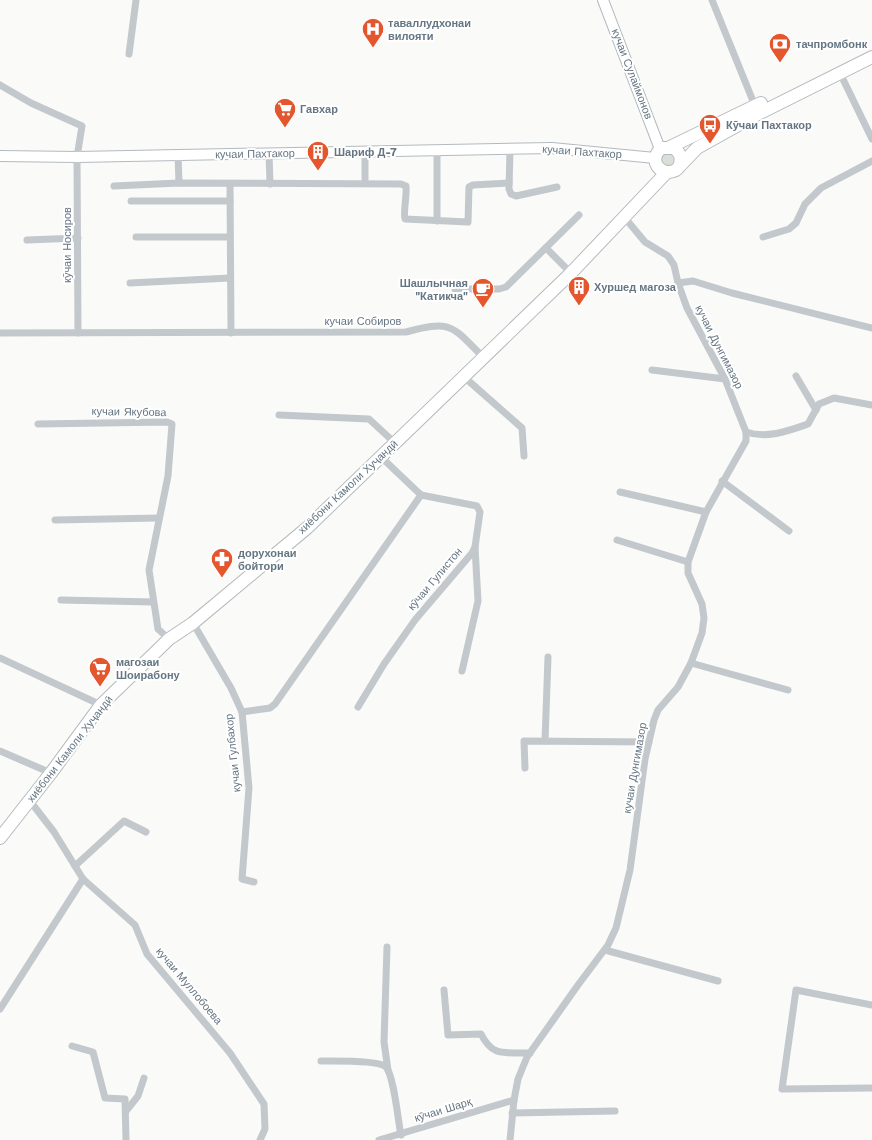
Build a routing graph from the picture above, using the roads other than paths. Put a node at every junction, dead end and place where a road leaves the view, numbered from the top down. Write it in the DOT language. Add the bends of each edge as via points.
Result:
graph roads {
  1 [pos="136,0"];
  2 [pos="603,0"];
  3 [pos="712,0"];
  4 [pos="872,49"];
  5 [pos="129,54"];
  6 [pos="872,57"];
  7 [pos="840,72"];
  8 [pos="0,85"];
  9 [pos="756,110"];
  10 [pos="872,139"];
  11 [pos="510,149"];
  12 [pos="437,150"];
  13 [pos="365,151"];
  14 [pos="270,153"];
  15 [pos="660,154"];
  16 [pos="178,155"];
  17 [pos="0,156"];
  18 [pos="77,157"];
  19 [pos="872,161"];
  20 [pos="679,167"];
  21 [pos="667,172"];
  22 [pos="179,183"];
  23 [pos="365,183"];
  24 [pos="509,183"];
  25 [pos="230,184"];
  26 [pos="270,184"];
  27 [pos="114,186"];
  28 [pos="557,187"];
  29 [pos="651,190"];
  30 [pos="131,201"];
  31 [pos="230,201"];
  32 [pos="579,215"];
  33 [pos="625,218"];
  34 [pos="437,221"];
  35 [pos="136,236"];
  36 [pos="230,237"];
  37 [pos="763,237"];
  38 [pos="78,238"];
  39 [pos="27,240"];
  40 [pos="546,248"];
  41 [pos="571,273"];
  42 [pos="230,278"];
  43 [pos="130,283"];
  44 [pos="678,283"];
  45 [pos="455,289"];
  46 [pos="872,328"];
  47 [pos="0,332"];
  48 [pos="78,332"];
  49 [pos="231,332"];
  50 [pos="484,357"];
  51 [pos="652,370"];
  52 [pos="463,376"];
  53 [pos="796,376"];
  54 [pos="725,379"];
  55 [pos="872,405"];
  56 [pos="816,410"];
  57 [pos="279,415"];
  58 [pos="38,424"];
  59 [pos="746,432"];
  60 [pos="395,443"];
  61 [pos="524,456"];
  62 [pos="381,457"];
  63 [pos="722,481"];
  64 [pos="620,492"];
  65 [pos="421,494"];
  66 [pos="706,512"];
  67 [pos="158,518"];
  68 [pos="55,520"];
  69 [pos="789,531"];
  70 [pos="617,540"];
  71 [pos="475,547"];
  72 [pos="688,562"];
  73 [pos="61,600"];
  74 [pos="153,602"];
  75 [pos="193,622"];
  76 [pos="169,639"];
  77 [pos="548,656"];
  78 [pos="0,658"];
  79 [pos="691,663"];
  80 [pos="462,671"];
  81 [pos="788,690"];
  82 [pos="101,705"];
  83 [pos="358,707"];
  84 [pos="242,712"];
  85 [pos="545,741"];
  86 [pos="649,742"];
  87 [pos="0,751"];
  88 [pos="525,768"];
  89 [pos="51,773"];
  90 [pos="30,801"];
  91 [pos="4,826"];
  92 [pos="146,832"];
  93 [pos="0,838"];
  94 [pos="75,866"];
  95 [pos="83,880"];
  96 [pos="254,882"];
  97 [pos="387,947"];
  98 [pos="605,950"];
  99 [pos="718,982"];
  100 [pos="444,990"];
  101 [pos="872,1005"];
  102 [pos="0,1009"];
  103 [pos="72,1046"];
  104 [pos="530,1053"];
  105 [pos="321,1061"];
  106 [pos="388,1072"];
  107 [pos="144,1078"];
  108 [pos="872,1088"];
  109 [pos="514,1100"];
  110 [pos="126,1111"];
  111 [pos="615,1111"];
  112 [pos="512,1113"];
  113 [pos="401,1134"];
  114 [pos="126,1140"];
  115 [pos="260,1140"];
  116 [pos="379,1140"];
  117 [pos="510,1140"];
  1 -- 5 [label="street"];
  2 -- 15 [label="main road, кучаи Сулаймонов"];
  3 -- 9 [label="street"];
  4 -- 9 [label="main road"];
  6 -- 7 [label="main road"];
  7 -- 9 [label="main road"];
  7 -- 10 [label="street"];
  8 -- 18 [label="street, кӯчаи Носиров" via="31,103 82,126"];
  9 -- 15 [label="main road"];
  9 -- 20 [label="main road" via="697,148"];
  11 -- 12 [label="main road, кучаи Пахтакор"];
  11 -- 15 [label="main road, кучаи Пахтакор" via="552,148"];
  11 -- 24 [label="street"];
  12 -- 13 [label="main road, кучаи Пахтакор"];
  12 -- 34 [label="street"];
  13 -- 14 [label="main road, кучаи Пахтакор"];
  13 -- 23 [label="street"];
  14 -- 16 [label="main road, кучаи Пахтакор"];
  14 -- 26 [label="street"];
  15 -- 20 [label="main road" via="680,154"];
  15 -- 21 [label="main road" via="659,169"];
  15 -- 29 [label="main road" via="652,165"];
  16 -- 18 [label="main road, кучаи Пахтакор"];
  16 -- 22 [label="street"];
  17 -- 18 [label="main road, кучаи Пахтакор"];
  18 -- 38 [label="street, кӯчаи Носиров"];
  19 -- 37 [label="street" via="821,188 805,204 796,223 789,229"];
  20 -- 21 [label="main road"];
  21 -- 29 [label="main road, хиёбони Камоли Хуҷандӣ"];
  22 -- 25 [label="street"];
  22 -- 27 [label="street"];
  23 -- 26 [label="street"];
  23 -- 34 [label="street" via="406,186 405,219"];
  24 -- 28 [label="street" via="508,189 516,196"];
  24 -- 34 [label="street" via="469,187 468,222"];
  25 -- 26 [label="street"];
  25 -- 31 [label="street"];
  29 -- 33 [label="main road, хиёбони Камоли Хуҷандӣ"];
  30 -- 31 [label="street"];
  31 -- 36 [label="street"];
  32 -- 40 [label="street"];
  33 -- 41 [label="main road, хиёбони Камоли Хуҷандӣ"];
  33 -- 44 [label="street, кучаи Дунгимазор" via="646,242 668,256 674,265"];
  35 -- 36 [label="street"];
  36 -- 42 [label="street"];
  38 -- 39 [label="street"];
  38 -- 48 [label="street, кӯчаи Носиров"];
  40 -- 41 [label="street"];
  40 -- 45 [label="street" via="506,287"];
  41 -- 50 [label="main road, хиёбони Камоли Хуҷандӣ"];
  42 -- 43 [label="street"];
  42 -- 49 [label="street"];
  44 -- 46 [label="street" via="692,281"];
  44 -- 54 [label="street, кучаи Дунгимазор" via="687,308"];
  47 -- 48 [label="street, кучаи Собиров"];
  48 -- 49 [label="street, кучаи Собиров"];
  49 -- 50 [label="street, кучаи Собиров" via="406,332 430,326 445,326 457,332"];
  50 -- 52 [label="main road, хиёбони Камоли Хуҷандӣ"];
  51 -- 54 [label="street"];
  52 -- 60 [label="main road, хиёбони Камоли Хуҷандӣ"];
  52 -- 61 [label="street" via="522,428"];
  53 -- 56 [label="street"];
  54 -- 59 [label="street, кучаи Дунгимазор"];
  55 -- 56 [label="street" via="834,398 819,404"];
  56 -- 59 [label="street" via="808,424 782,433 757,435"];
  57 -- 60 [label="street" via="369,419"];
  58 -- 67 [label="street, кучаи Якубова" via="172,424 168,476"];
  59 -- 63 [label="street" via="746,441"];
  60 -- 62 [label="main road, хиёбони Камоли Хуҷандӣ"];
  62 -- 65 [label="street"];
  62 -- 75 [label="main road, хиёбони Камоли Хуҷандӣ" via="307,528"];
  63 -- 66 [label="street"];
  63 -- 69 [label="street"];
  64 -- 66 [label="street"];
  65 -- 71 [label="street, кӯчаи Гулистон" via="477,506 480,512"];
  65 -- 84 [label="street" via="275,704 270,708"];
  66 -- 72 [label="street"];
  67 -- 68 [label="street"];
  67 -- 74 [label="street, кучаи Якубова" via="149,570"];
  70 -- 72 [label="street"];
  71 -- 80 [label="street" via="478,600"];
  71 -- 83 [label="street, кӯчаи Гулистон" via="415,620"];
  72 -- 79 [label="street, кучаи Дунгимазор" via="688,573 702,604 704,618 702,633"];
  73 -- 74 [label="street"];
  74 -- 76 [label="street, кучаи Якубова" via="158,628"];
  75 -- 76 [label="main road, хиёбони Камоли Хуҷандӣ"];
  75 -- 84 [label="street, кучаи Гулбахор"];
  76 -- 82 [label="main road, хиёбони Камоли Хуҷандӣ"];
  77 -- 85 [label="street"];
  78 -- 82 [label="street"];
  79 -- 81 [label="street"];
  79 -- 86 [label="street, кучаи Дунгимазор" via="678,687 658,710"];
  82 -- 89 [label="main road, хиёбони Камоли Хуҷандӣ"];
  84 -- 96 [label="street, кучаи Гулбахор" via="249,788 242,879"];
  85 -- 86 [label="street"];
  85 -- 88 [label="street" via="524,741"];
  86 -- 98 [label="street, кучаи Дунгимазор" via="630,870 616,928"];
  87 -- 89 [label="street"];
  89 -- 90 [label="main road, хиёбони Камоли Хуҷандӣ"];
  90 -- 91 [label="main road, хиёбони Камоли Хуҷандӣ"];
  90 -- 94 [label="street, кучаи Муллобоева" via="54,832"];
  91 -- 93 [label="main road, хиёбони Камоли Хуҷандӣ"];
  92 -- 94 [label="street" via="124,821"];
  94 -- 95 [label="street, кучаи Муллобоева"];
  95 -- 102 [label="street"];
  95 -- 115 [label="street, кучаи Муллобоева" via="135,924 147,954 230,1053 264,1104 265,1129"];
  97 -- 106 [label="street" via="384,1042"];
  98 -- 99 [label="street"];
  98 -- 104 [label="street, кучаи Дунгимазор"];
  100 -- 104 [label="street" via="448,1035 481,1034 487,1046 497,1052"];
  101 -- 108 [label="street" via="796,990 782,1089"];
  103 -- 110 [label="street" via="93,1052 105,1098 125,1099"];
  104 -- 109 [label="street, кучаи Дунгимазор" via="518,1079"];
  105 -- 106 [label="street" via="377,1063 386,1067"];
  106 -- 113 [label="street"];
  107 -- 110 [label="street" via="138,1096"];
  109 -- 112 [label="street, кучаи Дунгимазор"];
  109 -- 113 [label="street, кӯчаи Шарқ"];
  110 -- 114 [label="street"];
  111 -- 112 [label="street"];
  112 -- 117 [label="street, кучаи Дунгимазор"];
  113 -- 116 [label="street, кӯчаи Шарқ"];
}
